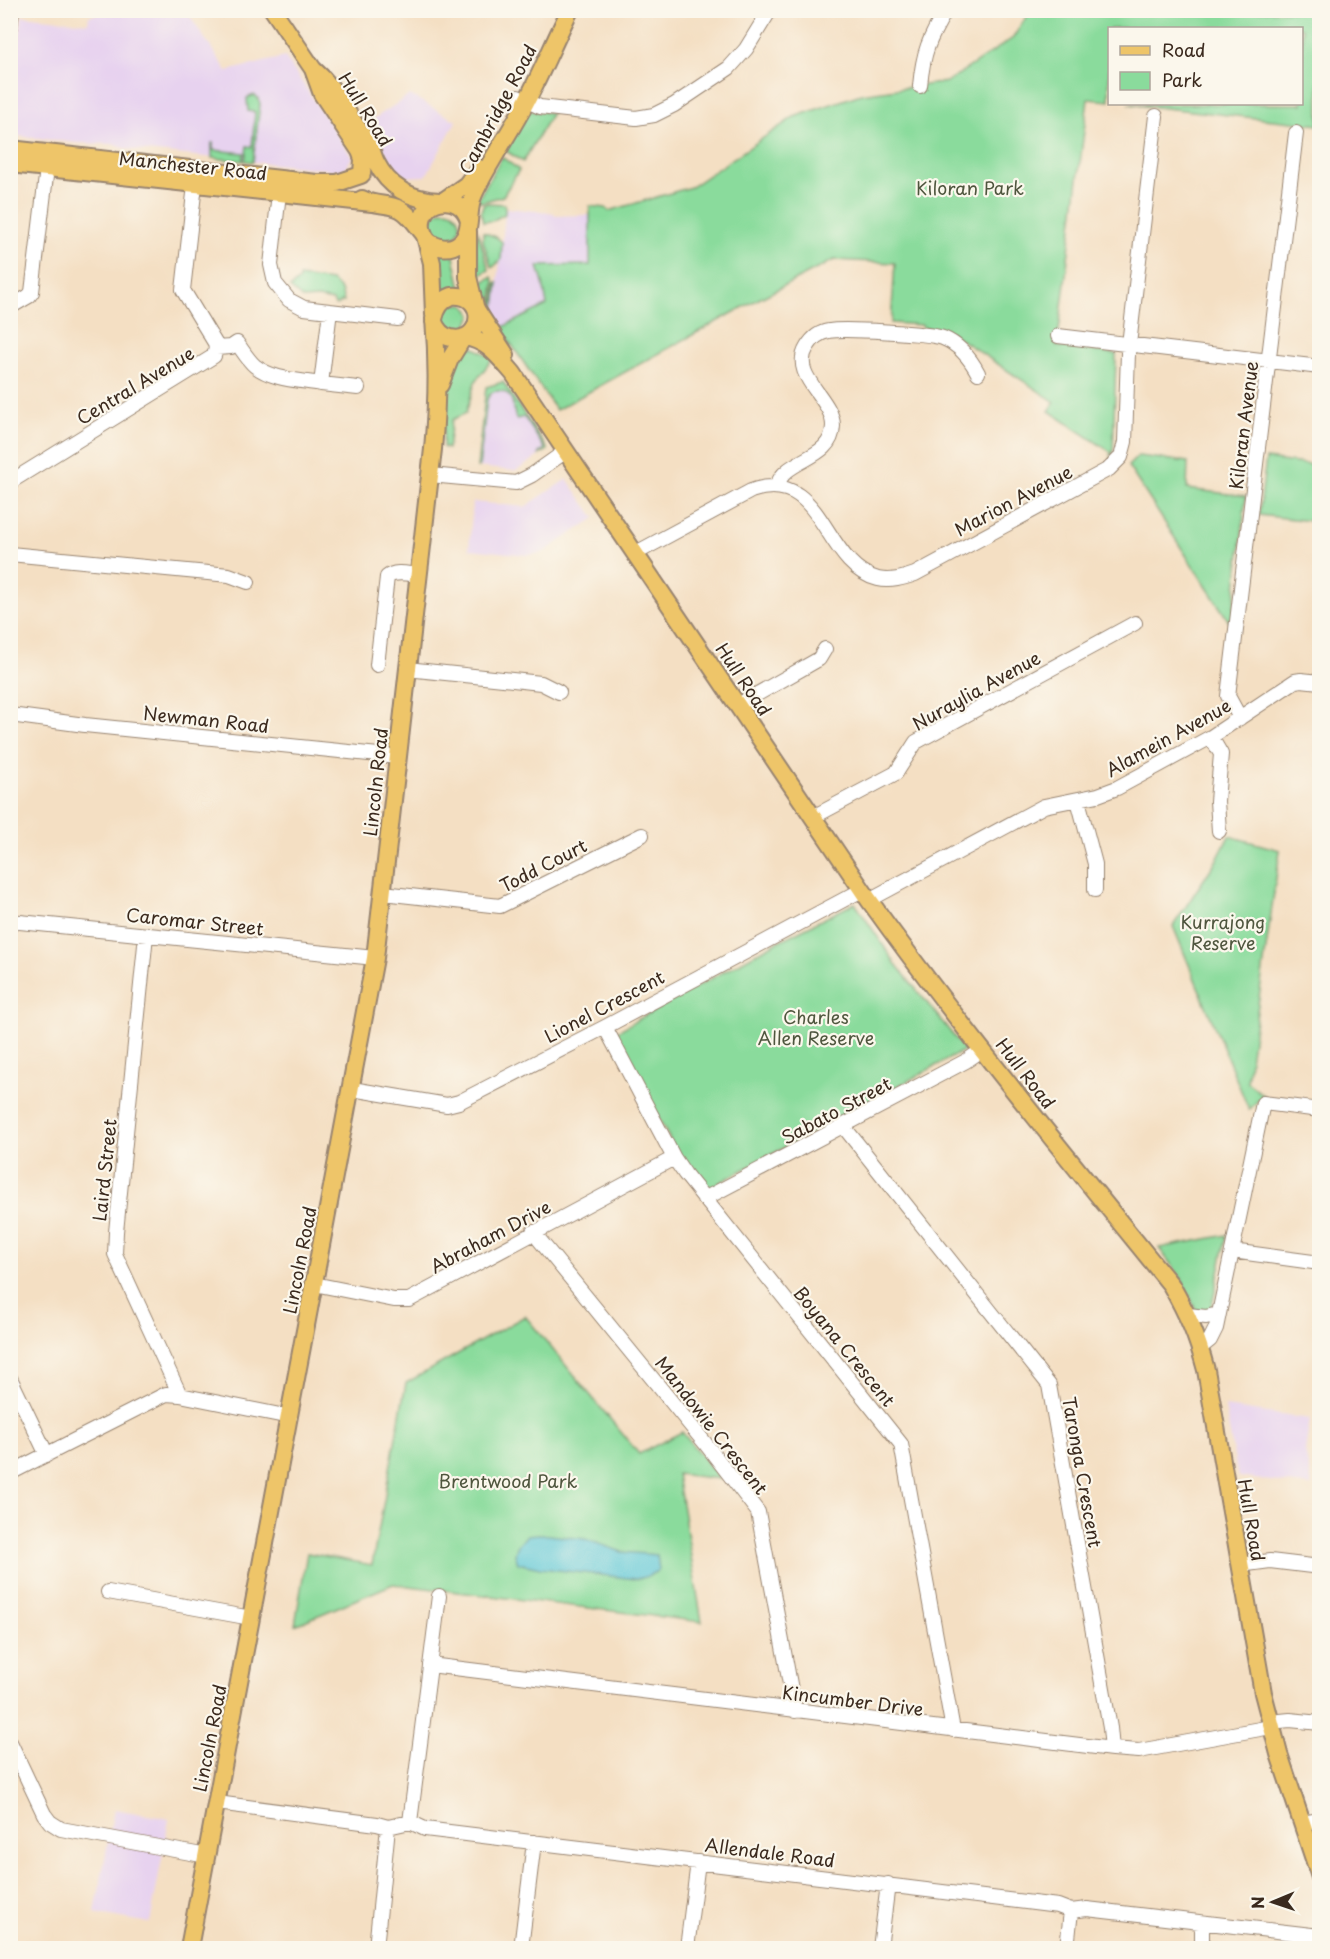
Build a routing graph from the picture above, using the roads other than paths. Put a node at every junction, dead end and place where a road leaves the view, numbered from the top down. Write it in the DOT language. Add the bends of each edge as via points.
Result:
graph roads {
  1 [pos="12,10"];
  2 [pos="273,10"];
  3 [pos="770,10"];
  4 [pos="946,10"];
  5 [pos="569,14"];
  6 [pos="10,27"];
  7 [pos="920,86"];
  8 [pos="522,99"];
  9 [pos="1156,116"];
  10 [pos="1296,133"];
  11 [pos="359,140"];
  12 [pos="10,149"];
  13 [pos="494,149"];
  14 [pos="10,164"];
  15 [pos="47,168"];
  16 [pos="361,175"];
  17 [pos="385,175"];
  18 [pos="195,177"];
  19 [pos="279,194"];
  20 [pos="442,201"];
  21 [pos="373,203"];
  22 [pos="469,225"];
  23 [pos="424,235"];
  24 [pos="10,308"];
  25 [pos="476,308"];
  26 [pos="330,311"];
  27 [pos="398,319"];
  28 [pos="434,321"];
  29 [pos="1058,336"];
  30 [pos="463,337"];
  31 [pos="1129,345"];
  32 [pos="216,348"];
  33 [pos="1269,361"];
  34 [pos="1320,368"];
  35 [pos="513,373"];
  36 [pos="978,373"];
  37 [pos="321,384"];
  38 [pos="358,388"];
  39 [pos="436,401"];
  40 [pos="566,451"];
  41 [pos="430,476"];
  42 [pos="10,482"];
  43 [pos="777,486"];
  44 [pos="636,553"];
  45 [pos="10,554"];
  46 [pos="418,575"];
  47 [pos="248,582"];
  48 [pos="1135,623"];
  49 [pos="825,649"];
  50 [pos="377,665"];
  51 [pos="407,669"];
  52 [pos="1320,682"];
  53 [pos="559,692"];
  54 [pos="738,705"];
  55 [pos="10,715"];
  56 [pos="1240,718"];
  57 [pos="1211,737"];
  58 [pos="398,758"];
  59 [pos="1078,800"];
  60 [pos="813,817"];
  61 [pos="1219,831"];
  62 [pos="642,835"];
  63 [pos="1095,890"];
  64 [pos="383,893"];
  65 [pos="865,895"];
  66 [pos="10,921"];
  67 [pos="146,935"];
  68 [pos="375,958"];
  69 [pos="605,1027"];
  70 [pos="982,1050"];
  71 [pos="352,1089"];
  72 [pos="1320,1110"];
  73 [pos="844,1127"];
  74 [pos="674,1158"];
  75 [pos="704,1199"];
  76 [pos="533,1233"];
  77 [pos="1232,1251"];
  78 [pos="1320,1263"];
  79 [pos="314,1284"];
  80 [pos="1218,1314"];
  81 [pos="1188,1315"];
  82 [pos="1200,1348"];
  83 [pos="10,1378"];
  84 [pos="180,1395"];
  85 [pos="290,1417"];
  86 [pos="47,1455"];
  87 [pos="10,1473"];
  88 [pos="1240,1565"];
  89 [pos="1320,1567"];
  90 [pos="108,1592"];
  91 [pos="439,1596"];
  92 [pos="251,1618"];
  93 [pos="430,1665"];
  94 [pos="795,1711"];
  95 [pos="1320,1724"];
  96 [pos="1270,1725"];
  97 [pos="953,1730"];
  98 [pos="10,1742"];
  99 [pos="1112,1749"];
  100 [pos="217,1803"];
  101 [pos="1320,1820"];
  102 [pos="410,1822"];
  103 [pos="1302,1823"];
  104 [pos="388,1827"];
  105 [pos="534,1842"];
  106 [pos="207,1856"];
  107 [pos="698,1862"];
  108 [pos="1320,1877"];
  109 [pos="888,1884"];
  110 [pos="1071,1911"];
  111 [pos="1202,1923"];
  112 [pos="1320,1936"];
  113 [pos="189,1948"];
  114 [pos="376,1948"];
  115 [pos="521,1948"];
  116 [pos="687,1948"];
  117 [pos="880,1948"];
  118 [pos="1067,1948"];
  119 [pos="1202,1948"];
  1 -- 6 [label="street"];
  2 -- 11 [label="main road, Hull Road" via="313,69 329,83"];
  3 -- 8 [label="street" via="729,68 659,113 636,118 540,106"];
  4 -- 7 [label="street" via="928,41"];
  5 -- 8 [label="main road, Cambridge Road"];
  8 -- 13 [label="main road, Cambridge Road"];
  9 -- 31 [label="street, Marion Avenue"];
  10 -- 33 [label="street, Kiloran Avenue"];
  11 -- 16 [label="main road, Hull Road"];
  11 -- 17 [label="main road, Hull Road"];
  12 -- 18 [label="main road, Manchester Road"];
  13 -- 20 [label="main road, Cambridge Road" via="472,179"];
  13 -- 22 [label="main road, Cambridge Road" via="472,199"];
  14 -- 15 [label="main road, Manchester Road"];
  15 -- 18 [label="main road, Manchester Road"];
  15 -- 24 [label="street" via="32,292"];
  16 -- 17 [label="main road, Hull Road" via="374,170"];
  16 -- 18 [label="main road, Manchester Road" via="327,184"];
  16 -- 21 [label="main road, Hull Road" via="357,191"];
  17 -- 20 [label="main road, Hull Road" via="407,195"];
  17 -- 21 [label="main road" via="389,187 386,195"];
  18 -- 19 [label="main road, Manchester Road"];
  18 -- 32 [label="street, Central Avenue" via="183,290"];
  19 -- 21 [label="main road, Manchester Road"];
  19 -- 26 [label="street" via="271,265 275,283 290,301 304,308"];
  20 -- 22 [label="main road" via="460,206"];
  20 -- 23 [label="main road" via="424,214"];
  21 -- 23 [label="main road" via="402,210"];
  22 -- 23 [label="main road" via="461,241 451,247 436,246"];
  22 -- 25 [label="main road, Hull Road" via="468,277"];
  23 -- 28 [label="main road" via="432,263"];
  25 -- 28 [label="main road" via="464,297 450,297 439,306"];
  25 -- 30 [label="main road" via="476,326"];
  25 -- 35 [label="main road, Hull Road" via="505,352"];
  26 -- 27 [label="street"];
  26 -- 37 [label="street"];
  28 -- 30 [label="main road" via="445,336"];
  28 -- 39 [label="main road, Lincoln Road"];
  29 -- 31 [label="street"];
  30 -- 35 [label="main road, Hull Road" via="491,348"];
  30 -- 39 [label="main road, Lincoln Road" via="445,369"];
  31 -- 33 [label="street"];
  31 -- 43 [label="street, Marion Avenue" via="1121,457 1109,469 915,574 894,580 878,579 858,570 809,503"];
  32 -- 37 [label="street" via="237,343 250,361 266,372"];
  32 -- 42 [label="street, Central Avenue" via="212,360"];
  33 -- 34 [label="street"];
  33 -- 56 [label="street, Kiloran Avenue" via="1228,696"];
  35 -- 40 [label="main road, Hull Road"];
  36 -- 43 [label="street" via="957,345 935,336 837,330 820,333 806,348 803,363 830,412 832,435 824,448 781,476"];
  37 -- 38 [label="street"];
  39 -- 41 [label="main road, Lincoln Road"];
  40 -- 41 [label="street" via="516,483"];
  40 -- 44 [label="main road, Hull Road"];
  41 -- 46 [label="main road, Lincoln Road"];
  43 -- 44 [label="street" via="751,491"];
  44 -- 54 [label="main road, Hull Road"];
  45 -- 47 [label="street" via="229,575"];
  46 -- 50 [label="street" via="400,573 387,577"];
  46 -- 51 [label="main road, Lincoln Road"];
  48 -- 60 [label="street, Nuraylia Avenue" via="916,742 896,773"];
  49 -- 54 [label="street" via="819,659"];
  51 -- 53 [label="street" via="541,683"];
  51 -- 58 [label="main road, Lincoln Road"];
  52 -- 56 [label="street, Alamein Avenue" via="1295,681"];
  54 -- 60 [label="main road, Hull Road"];
  55 -- 58 [label="street, Newman Road"];
  56 -- 57 [label="street, Alamein Avenue"];
  57 -- 59 [label="street, Alamein Avenue" via="1117,788"];
  57 -- 61 [label="street" via="1221,754"];
  58 -- 64 [label="main road, Lincoln Road"];
  59 -- 63 [label="street" via="1095,864"];
  59 -- 65 [label="street, Alamein Avenue" via="1044,807"];
  60 -- 65 [label="main road, Hull Road"];
  62 -- 64 [label="street, Todd Court" via="501,906"];
  64 -- 68 [label="main road, Lincoln Road"];
  65 -- 69 [label="street, Lionel Crescent"];
  65 -- 70 [label="main road, Hull Road"];
  66 -- 67 [label="street, Caromar Street"];
  67 -- 68 [label="street, Caromar Street"];
  67 -- 84 [label="street, Laird Street" via="115,1254"];
  68 -- 71 [label="main road, Lincoln Road"];
  69 -- 71 [label="street, Lionel Crescent" via="447,1105"];
  69 -- 74 [label="street, Boyana Crescent"];
  70 -- 73 [label="street, Sabato Street"];
  70 -- 81 [label="main road, Hull Road" via="1171,1285"];
  71 -- 79 [label="main road, Lincoln Road"];
  72 -- 77 [label="street" via="1263,1103"];
  73 -- 75 [label="street, Sabato Street"];
  73 -- 99 [label="street, Taronga Crescent" via="1049,1385"];
  74 -- 75 [label="street, Boyana Crescent"];
  74 -- 76 [label="street, Abraham Drive"];
  75 -- 97 [label="street, Boyana Crescent" via="901,1444"];
  76 -- 79 [label="street, Abraham Drive" via="409,1300"];
  76 -- 94 [label="street, Mandowie Crescent" via="758,1512"];
  77 -- 78 [label="street"];
  77 -- 80 [label="street"];
  79 -- 85 [label="main road, Lincoln Road"];
  80 -- 81 [label="street"];
  80 -- 82 [label="street" via="1210,1340"];
  81 -- 82 [label="main road, Hull Road"];
  82 -- 88 [label="main road, Hull Road"];
  83 -- 86 [label="street"];
  84 -- 85 [label="street"];
  84 -- 86 [label="street" via="166,1394"];
  85 -- 92 [label="main road, Lincoln Road"];
  86 -- 87 [label="street"];
  88 -- 89 [label="street" via="1270,1562"];
  88 -- 96 [label="main road, Hull Road"];
  90 -- 92 [label="street"];
  91 -- 93 [label="street"];
  92 -- 100 [label="main road, Lincoln Road"];
  93 -- 94 [label="street, Kincumber Drive"];
  93 -- 102 [label="street"];
  94 -- 97 [label="street, Kincumber Drive"];
  95 -- 96 [label="street, Kincumber Drive" via="1290,1720"];
  96 -- 99 [label="street, Kincumber Drive" via="1139,1750"];
  96 -- 103 [label="main road, Hull Road"];
  97 -- 99 [label="street, Kincumber Drive"];
  98 -- 106 [label="street" via="44,1814 55,1826"];
  100 -- 104 [label="street, Allendale Road"];
  100 -- 106 [label="main road, Lincoln Road"];
  101 -- 103 [label="street"];
  102 -- 104 [label="street, Allendale Road"];
  102 -- 105 [label="street, Allendale Road" via="425,1829"];
  103 -- 108 [label="main road, Hull Road"];
  104 -- 114 [label="street"];
  105 -- 107 [label="street, Allendale Road"];
  105 -- 115 [label="street"];
  106 -- 113 [label="main road, Lincoln Road"];
  107 -- 109 [label="street, Allendale Road"];
  107 -- 116 [label="street"];
  109 -- 110 [label="street, Allendale Road" via="1058,1906"];
  109 -- 117 [label="street"];
  110 -- 111 [label="street, Allendale Road" via="1087,1909"];
  110 -- 118 [label="street"];
  111 -- 112 [label="street, Allendale Road"];
  111 -- 119 [label="street"];
}
